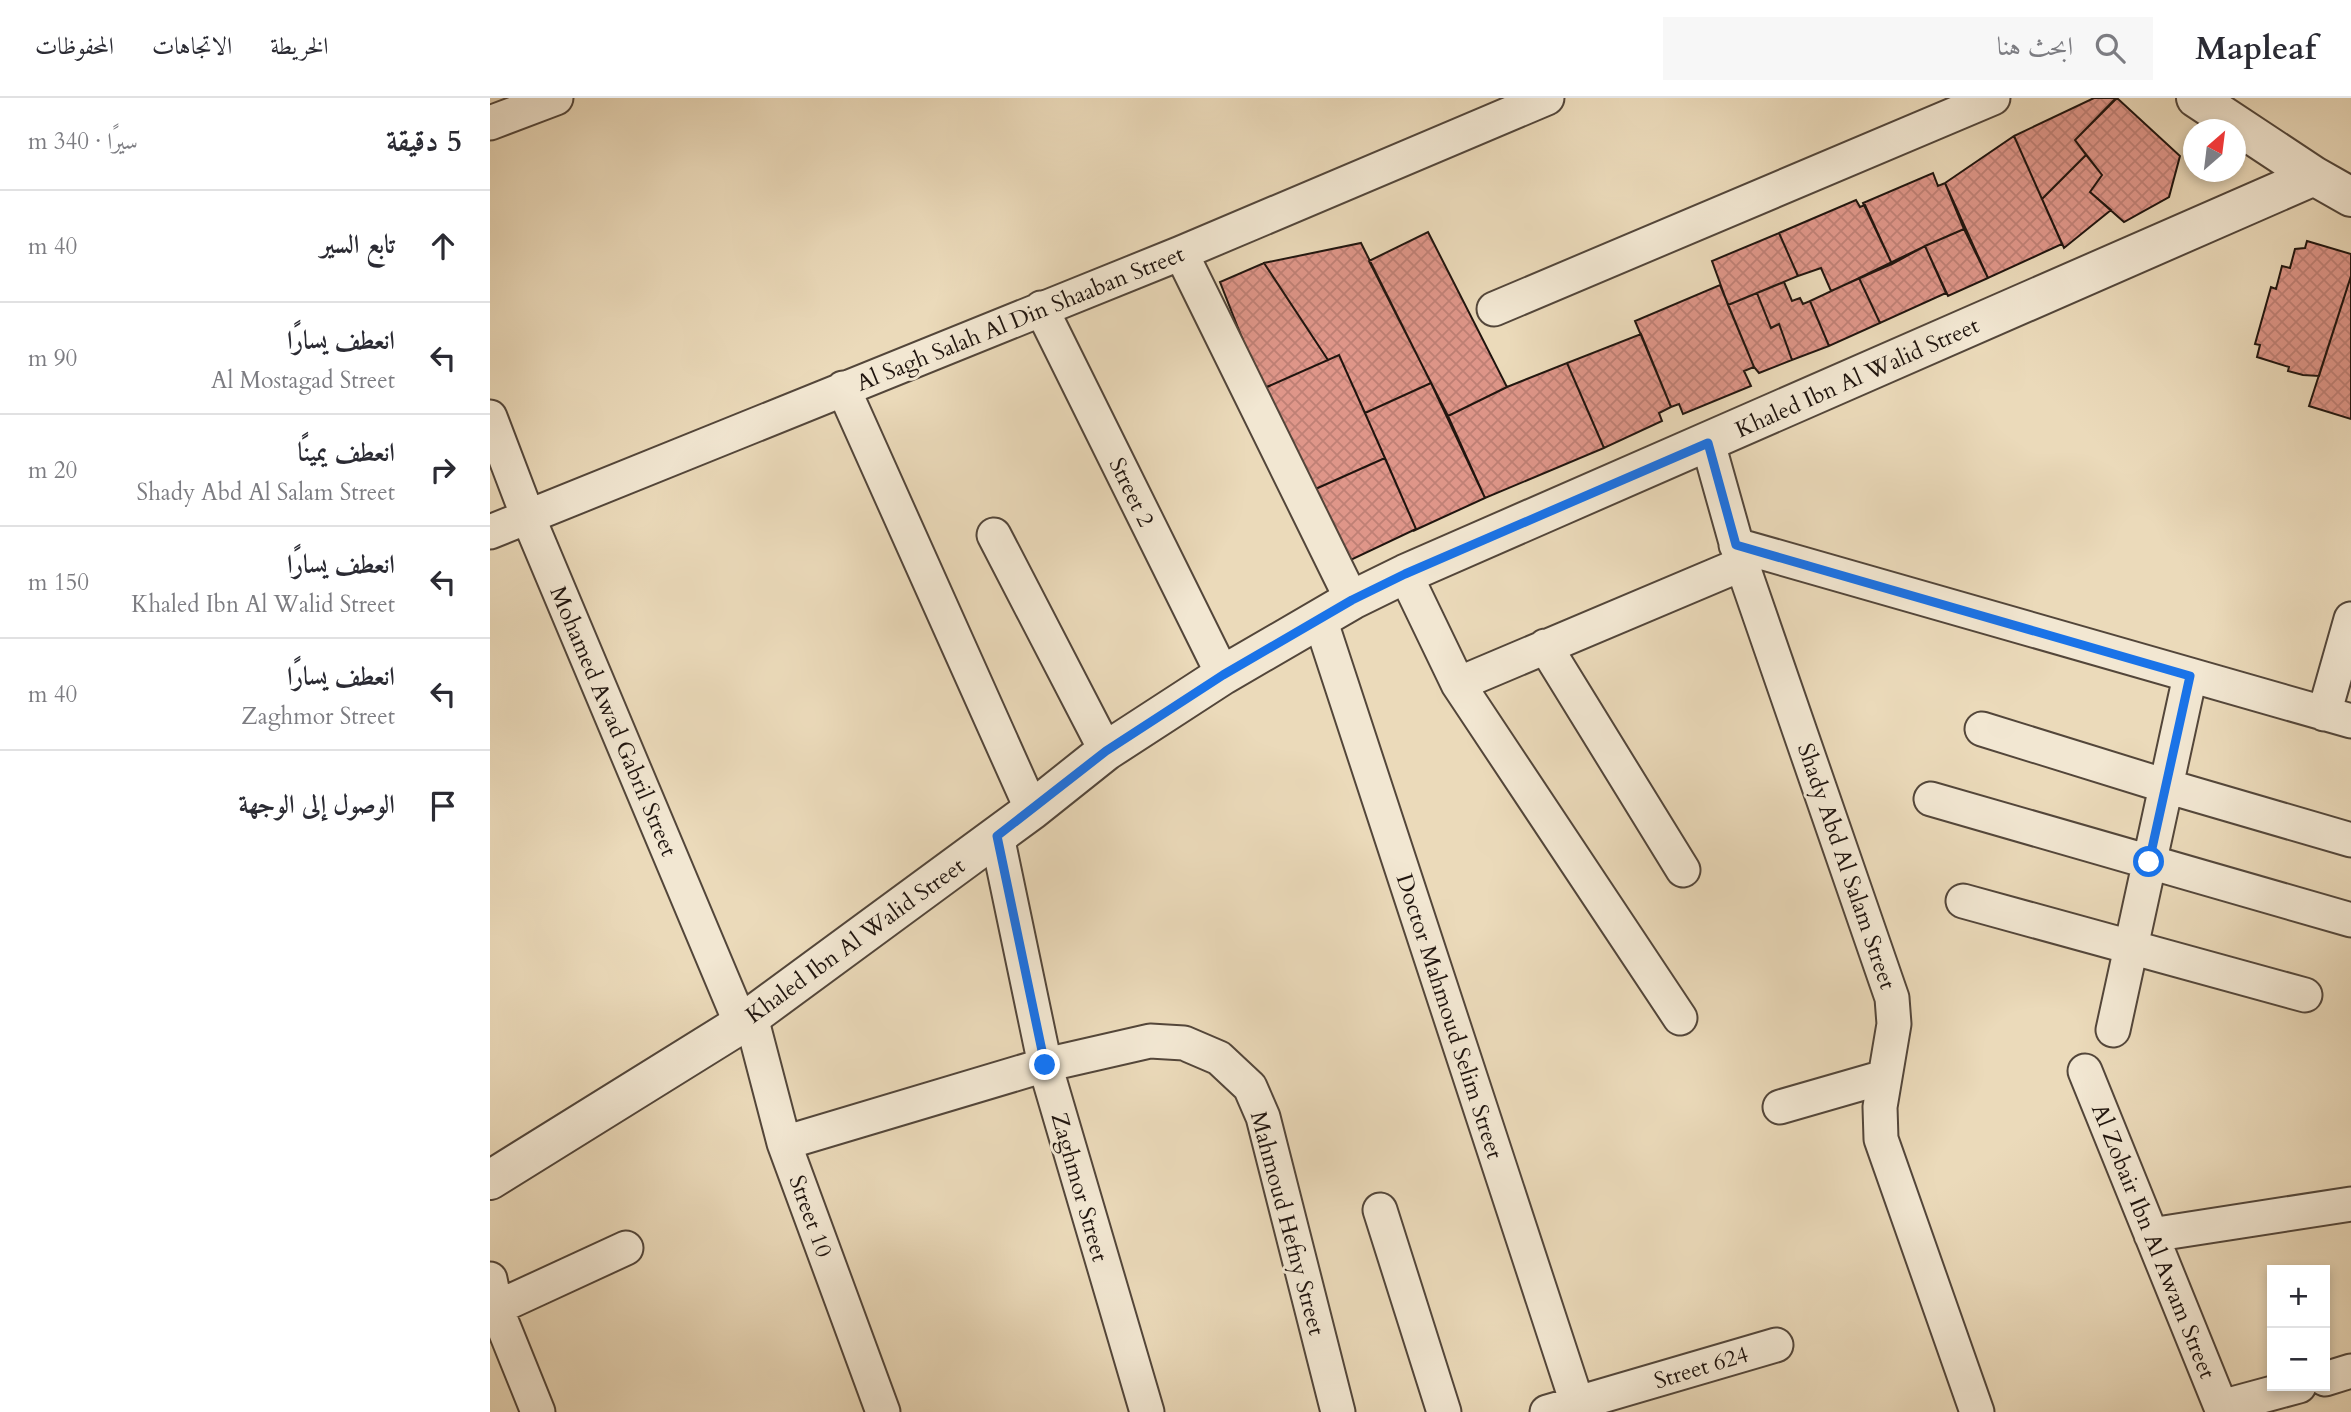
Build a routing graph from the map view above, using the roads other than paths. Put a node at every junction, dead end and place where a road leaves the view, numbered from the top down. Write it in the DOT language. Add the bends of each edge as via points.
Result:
graph roads {
  1 [pos="556,98"];
  2 [pos="1547,98"];
  3 [pos="1993,98"];
  4 [pos="2196,98"];
  5 [pos="490,123"];
  6 [pos="2314,176"];
  7 [pos="2351,197"];
  8 [pos="1181,253"];
  9 [pos="1041,308"];
  10 [pos="1494,309"];
  11 [pos="843,388"];
  12 [pos="490,418"];
  13 [pos="1708,443"];
  14 [pos="528,517"];
  15 [pos="490,531"];
  16 [pos="994,535"];
  17 [pos="1739,555"];
  18 [pos="1405,574"];
  19 [pos="1336,610"];
  20 [pos="2351,618"];
  21 [pos="1545,646"];
  22 [pos="1223,675"];
  23 [pos="2190,676"];
  24 [pos="1458,684"];
  25 [pos="2338,717"];
  26 [pos="1982,729"];
  27 [pos="1106,751"];
  28 [pos="2166,786"];
  29 [pos="1931,799"];
  30 [pos="1032,810"];
  31 [pos="997,836"];
  32 [pos="2351,840"];
  33 [pos="2149,862"];
  34 [pos="1683,870"];
  35 [pos="1963,901"];
  36 [pos="2351,920"];
  37 [pos="2131,948"];
  38 [pos="2305,995"];
  39 [pos="1680,1018"];
  40 [pos="746,1020"];
  41 [pos="2113,1030"];
  42 [pos="1045,1065"];
  43 [pos="2085,1071"];
  44 [pos="1884,1077"];
  45 [pos="1780,1107"];
  46 [pos="784,1143"];
  47 [pos="490,1180"];
  48 [pos="2351,1204"];
  49 [pos="1380,1210"];
  50 [pos="2151,1235"];
  51 [pos="626,1248"];
  52 [pos="493,1293"];
  53 [pos="1776,1345"];
  54 [pos="2351,1371"];
  55 [pos="2330,1377"];
  56 [pos="2283,1391"];
  57 [pos="1568,1409"];
  58 [pos="2222,1410"];
  59 [pos="538,1412"];
  60 [pos="883,1412"];
  61 [pos="1147,1412"];
  62 [pos="1338,1412"];
  63 [pos="1444,1412"];
  64 [pos="1976,1412"];
  1 -- 5 [label="street"];
  2 -- 8 [label="street, Al Sagh Salah Al Din Shaaban Street"];
  3 -- 10 [label="street"];
  4 -- 6 [label="street"];
  6 -- 7 [label="street"];
  6 -- 13 [label="street, Khaled Ibn Al Walid Street"];
  8 -- 9 [label="street, Al Sagh Salah Al Din Shaaban Street"];
  8 -- 19 [label="street, Doctor Mahmoud Selim Street"];
  9 -- 11 [label="street, Al Sagh Salah Al Din Shaaban Street"];
  9 -- 22 [label="street, Street 2"];
  11 -- 14 [label="street, Al Sagh Salah Al Din Shaaban Street"];
  11 -- 30 [label="street"];
  12 -- 14 [label="street, Mohamed Awad Gabril Street"];
  13 -- 17 [label="street, Shady Abd Al Salam Street"];
  13 -- 18 [label="street, Khaled Ibn Al Walid Street"];
  14 -- 15 [label="street, Al Sagh Salah Al Din Shaaban Street"];
  14 -- 40 [label="street, Mohamed Awad Gabril Street"];
  16 -- 27 [label="street"];
  17 -- 21 [label="street"];
  17 -- 23 [label="street"];
  17 -- 44 [label="street, Shady Abd Al Salam Street" via="1892,998 1894,1024"];
  18 -- 19 [label="street, Khaled Ibn Al Walid Street"];
  18 -- 24 [label="street"];
  19 -- 22 [label="street, Khaled Ibn Al Walid Street"];
  19 -- 57 [label="street, Doctor Mahmoud Selim Street"];
  20 -- 25 [label="street"];
  21 -- 24 [label="street"];
  21 -- 34 [label="street"];
  22 -- 27 [label="street, Khaled Ibn Al Walid Street"];
  23 -- 25 [label="street"];
  23 -- 28 [label="street"];
  24 -- 39 [label="street"];
  26 -- 28 [label="street"];
  27 -- 30 [label="street, Khaled Ibn Al Walid Street"];
  28 -- 32 [label="street"];
  28 -- 33 [label="street"];
  29 -- 33 [label="street"];
  30 -- 31 [label="street, Khaled Ibn Al Walid Street"];
  31 -- 40 [label="street, Khaled Ibn Al Walid Street"];
  31 -- 42 [label="street, Zaghmor Street"];
  33 -- 36 [label="street"];
  33 -- 37 [label="street"];
  35 -- 37 [label="street"];
  37 -- 38 [label="street"];
  37 -- 41 [label="street"];
  40 -- 46 [label="street, Street 10"];
  40 -- 47 [label="street, Khaled Ibn Al Walid Street"];
  42 -- 46 [label="street, Mahmoud Hefny Street"];
  42 -- 61 [label="street, Zaghmor Street"];
  42 -- 62 [label="street, Mahmoud Hefny Street" via="1150,1041 1184,1043 1219,1058 1250,1087 1263,1117"];
  43 -- 50 [label="street, Al Zobair Ibn Al Awam Street"];
  44 -- 45 [label="street"];
  44 -- 64 [label="street, Shady Abd Al Salam Street" via="1881,1139"];
  46 -- 60 [label="street, Street 10"];
  48 -- 50 [label="street"];
  49 -- 63 [label="street"];
  50 -- 58 [label="street, Al Zobair Ibn Al Awam Street"];
  51 -- 52 [label="street"];
  52 -- 59 [label="street"];
  53 -- 57 [label="street, Street 624"];
  54 -- 55 [label="street"];
  56 -- 58 [label="street"];
}
